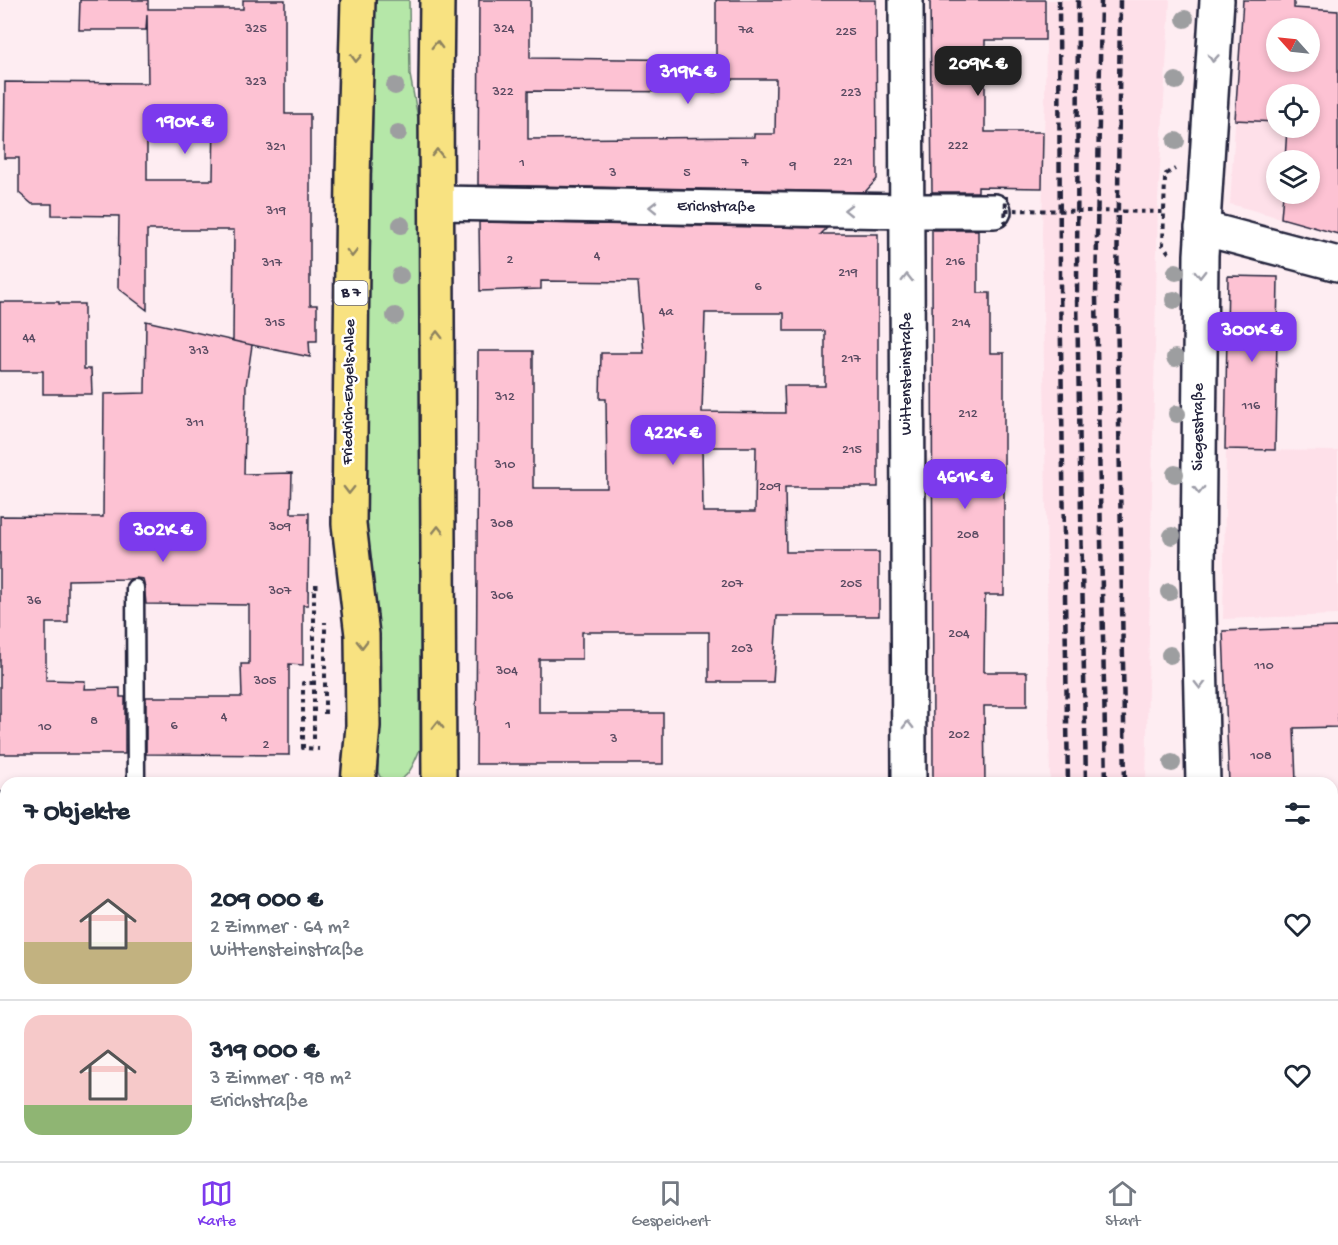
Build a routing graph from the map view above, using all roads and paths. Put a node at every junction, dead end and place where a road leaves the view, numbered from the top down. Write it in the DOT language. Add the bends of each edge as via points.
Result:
graph roads {
  1 [pos="358,0"];
  2 [pos="437,0"];
  3 [pos="906,0"];
  4 [pos="1217,0"];
  5 [pos="1172,170"];
  6 [pos="437,203"];
  7 [pos="1003,210"];
  8 [pos="906,211"];
  9 [pos="1164,213"];
  10 [pos="1202,228"];
  11 [pos="1168,253"];
  12 [pos="1338,264"];
  13 [pos="325,586"];
  14 [pos="135,588"];
  15 [pos="314,683"];
  16 [pos="314,739"];
  17 [pos="319,749"];
  18 [pos="136,777"];
  19 [pos="359,777"];
  20 [pos="439,777"];
  21 [pos="909,777"];
  22 [pos="1203,777"];
  1 -- 19 [label="main road, Friedrich-Engels-Allee / B 7, one-way" via="349,524 362,635 363,726"];
  6 -- 2 [label="main road, one-way"];
  3 -- 8 [label="street, Wittensteinstraße"];
  4 -- 10 [label="street, Siegesstraße, one-way"];
  5 -- 9 [label="path" via="1165,179"];
  8 -- 6 [label="street, Erichstraße, one-way"];
  20 -- 6 [label="main road, one-way"];
  7 -- 8 [label="street, Erichstraße"];
  7 -- 9 [label="path, bridge"];
  21 -- 8 [label="street, Wittensteinstraße, one-way"];
  9 -- 11 [label="path" via="1163,245"];
  10 -- 12 [label="street"];
  10 -- 22 [label="street, Siegesstraße, one-way" via="1198,567"];
  13 -- 15 [label="path" via="314,586"];
  14 -- 18 [label="lane"];
  15 -- 16 [label="path"];
  15 -- 17 [label="path" via="303,683 303,748"];
}
